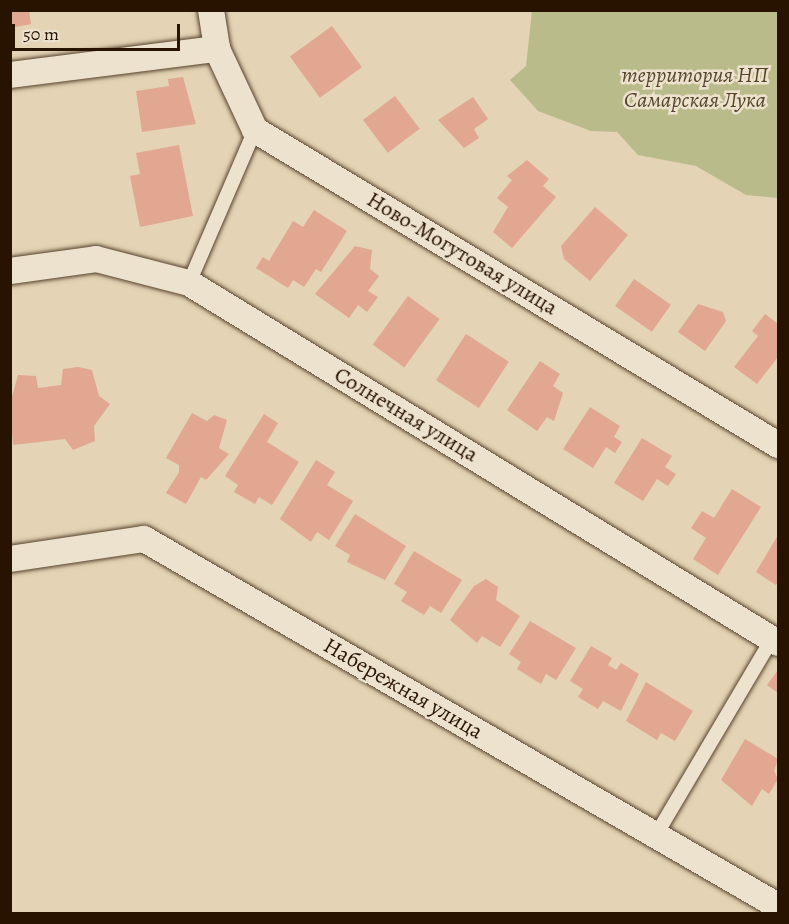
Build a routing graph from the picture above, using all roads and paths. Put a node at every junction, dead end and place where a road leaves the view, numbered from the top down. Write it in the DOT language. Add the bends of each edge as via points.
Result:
graph roads {
  1 [pos="211,10"];
  2 [pos="217,49"];
  3 [pos="10,75"];
  4 [pos="255,130"];
  5 [pos="10,271"];
  6 [pos="189,283"];
  7 [pos="778,445"];
  8 [pos="10,559"];
  9 [pos="775,641"];
  10 [pos="656,835"];
  11 [pos="778,906"];
  1 -- 2 [label="street"];
  2 -- 3 [label="street"];
  2 -- 4 [label="street"];
  4 -- 6 [label="lane"];
  4 -- 7 [label="street, Ново-Могутовая улица"];
  5 -- 6 [label="street, Солнечная улица" via="96,259"];
  6 -- 9 [label="street, Солнечная улица"];
  8 -- 10 [label="street, Набережная улица" via="144,539"];
  9 -- 10 [label="lane"];
  10 -- 11 [label="street, Набережная улица"];
}
